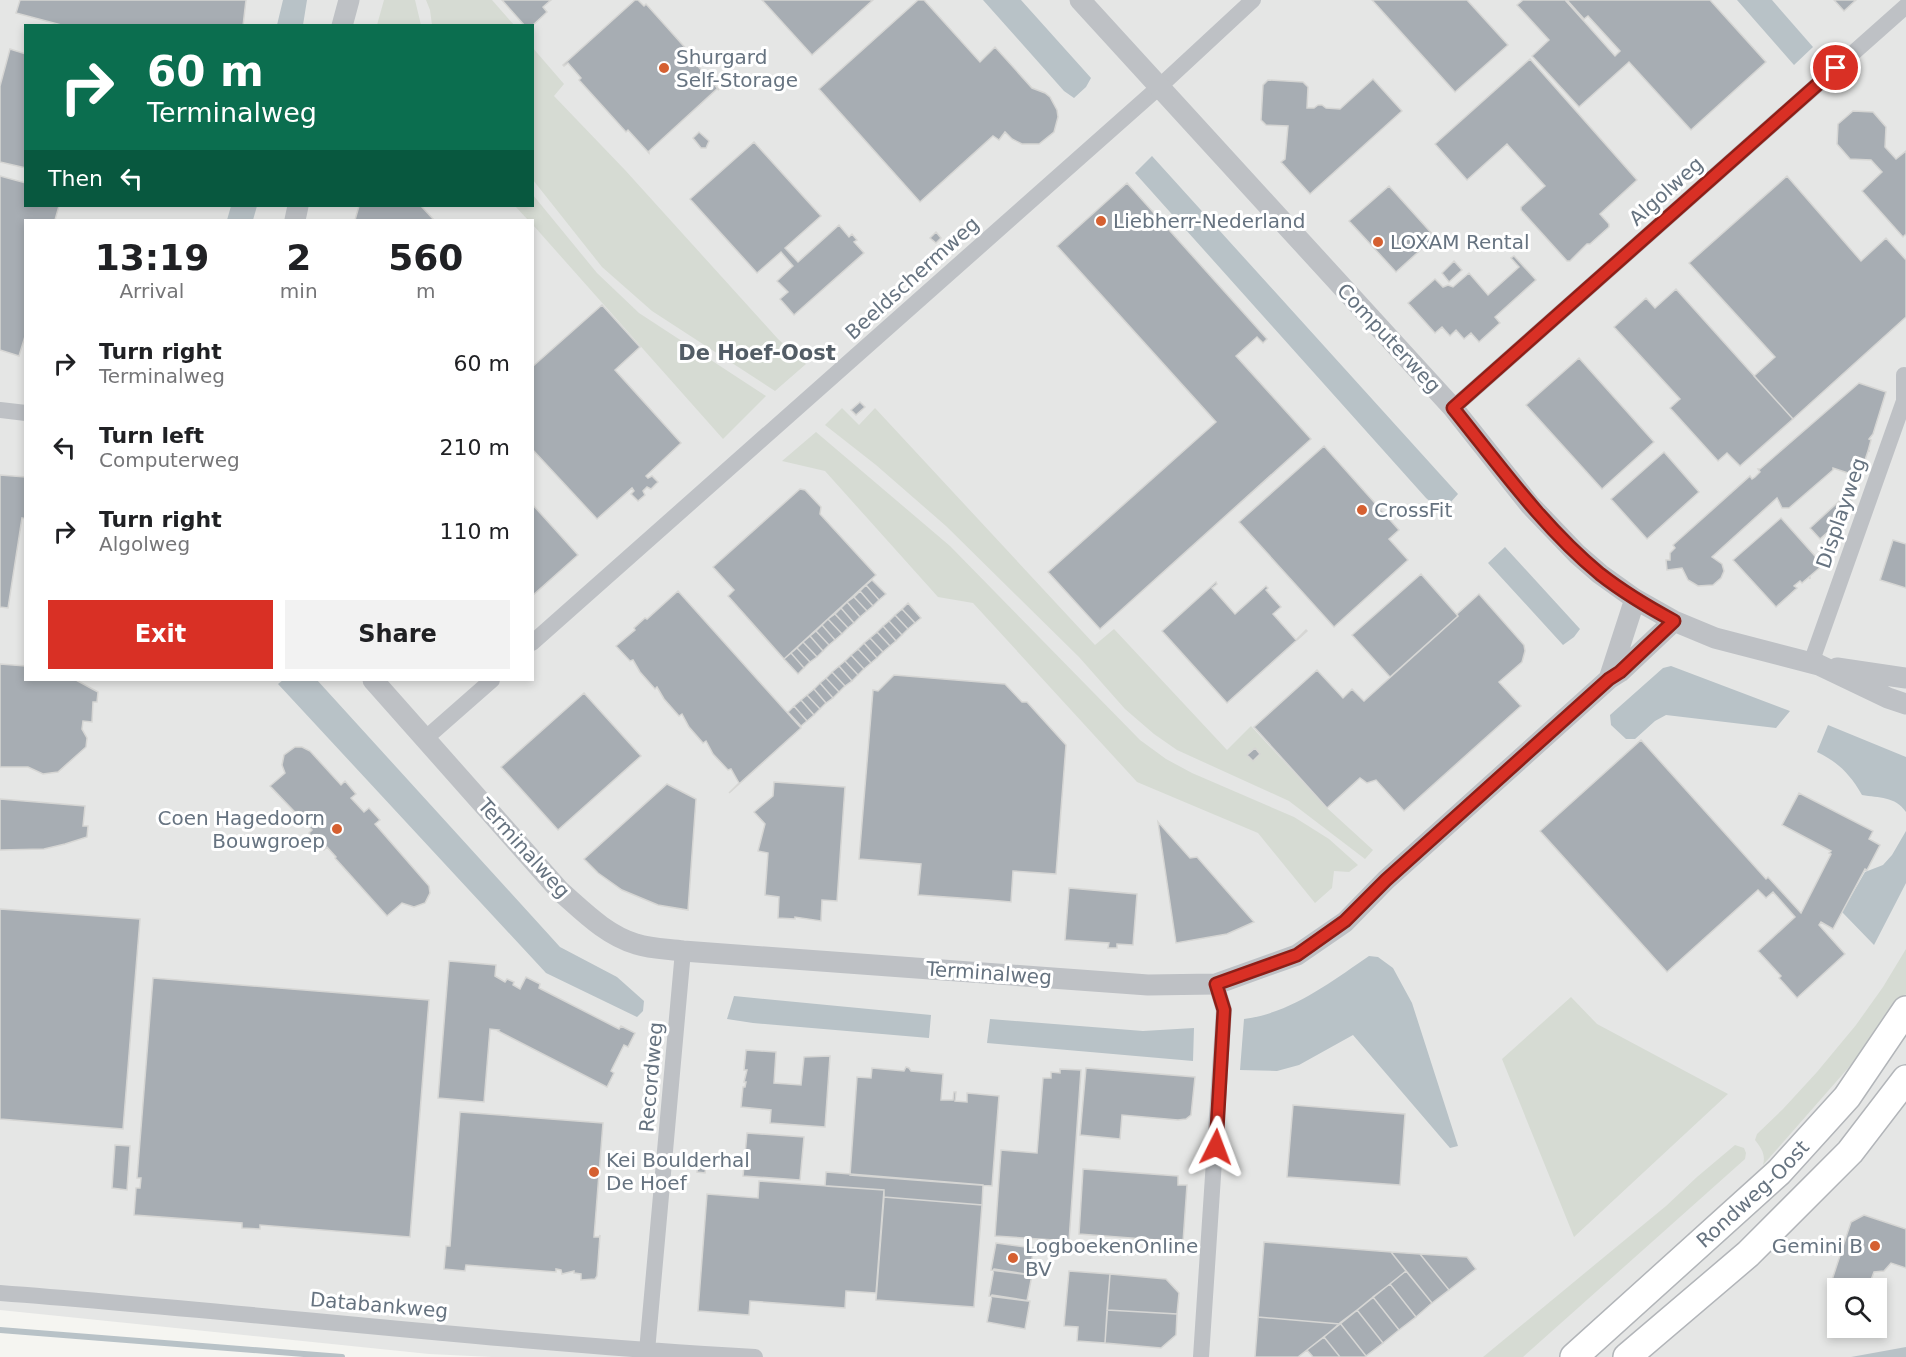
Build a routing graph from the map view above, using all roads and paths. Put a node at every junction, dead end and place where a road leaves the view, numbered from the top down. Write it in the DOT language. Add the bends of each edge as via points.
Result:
graph roads {
  1 [pos="349,0"];
  2 [pos="1080,0"];
  3 [pos="1253,0"];
  4 [pos="1906,6"];
  5 [pos="343,24"];
  6 [pos="1158,88"];
  7 [pos="1904,375"];
  8 [pos="1453,408"];
  9 [pos="0,410"];
  10 [pos="24,413"];
  11 [pos="1635,599"];
  12 [pos="1674,621"];
  13 [pos="534,641"];
  14 [pos="1815,664"];
  15 [pos="1906,678"];
  16 [pos="1609,679"];
  17 [pos="374,681"];
  18 [pos="491,681"];
  19 [pos="1906,704"];
  20 [pos="426,738"];
  21 [pos="683,951"];
  22 [pos="1216,984"];
  23 [pos="1906,1010"];
  24 [pos="1906,1079"];
  25 [pos="0,1293"];
  26 [pos="647,1351"];
  27 [pos="755,1357"];
  28 [pos="1201,1357"];
  29 [pos="1574,1357"];
  30 [pos="1627,1357"];
  1 -- 5 [label="street"];
  2 -- 6 [label="street, Computerweg"];
  3 -- 6 [label="street, Beeldschermweg"];
  4 -- 8 [label="street, Algolweg"];
  6 -- 8 [label="street, Computerweg"];
  6 -- 13 [label="street, Beeldschermweg"];
  7 -- 14 [label="street, Displayweg" via="1904,401"];
  8 -- 11 [label="street, Computerweg" via="1530,505 1577,554"];
  9 -- 10 [label="street"];
  11 -- 12 [label="street, Computerweg"];
  11 -- 16 [label="street, Terminalweg"];
  12 -- 14 [label="street, Computerweg" via="1715,638"];
  12 -- 16 [label="street, Terminalweg"];
  14 -- 15 [label="street, Computerweg"];
  14 -- 19 [label="street, Computerweg"];
  16 -- 22 [label="street, Terminalweg" via="1345,921 1297,955"];
  17 -- 20 [label="street, Terminalweg"];
  18 -- 20 [label="street"];
  20 -- 21 [label="street, Terminalweg" via="560,891 587,915 613,936 639,945"];
  21 -- 22 [label="street, Terminalweg" via="1136,984"];
  21 -- 26 [label="street, Recordweg"];
  22 -- 28 [label="street" via="1224,1010"];
  23 -- 29 [label="main road, Rondweg-Oost" via="1847,1097 1779,1172"];
  24 -- 30 [label="main road, Rondweg-Oost" via="1850,1152 1748,1254"];
  25 -- 26 [label="street, Databankweg"];
  26 -- 27 [label="street, Databankweg"];
}
